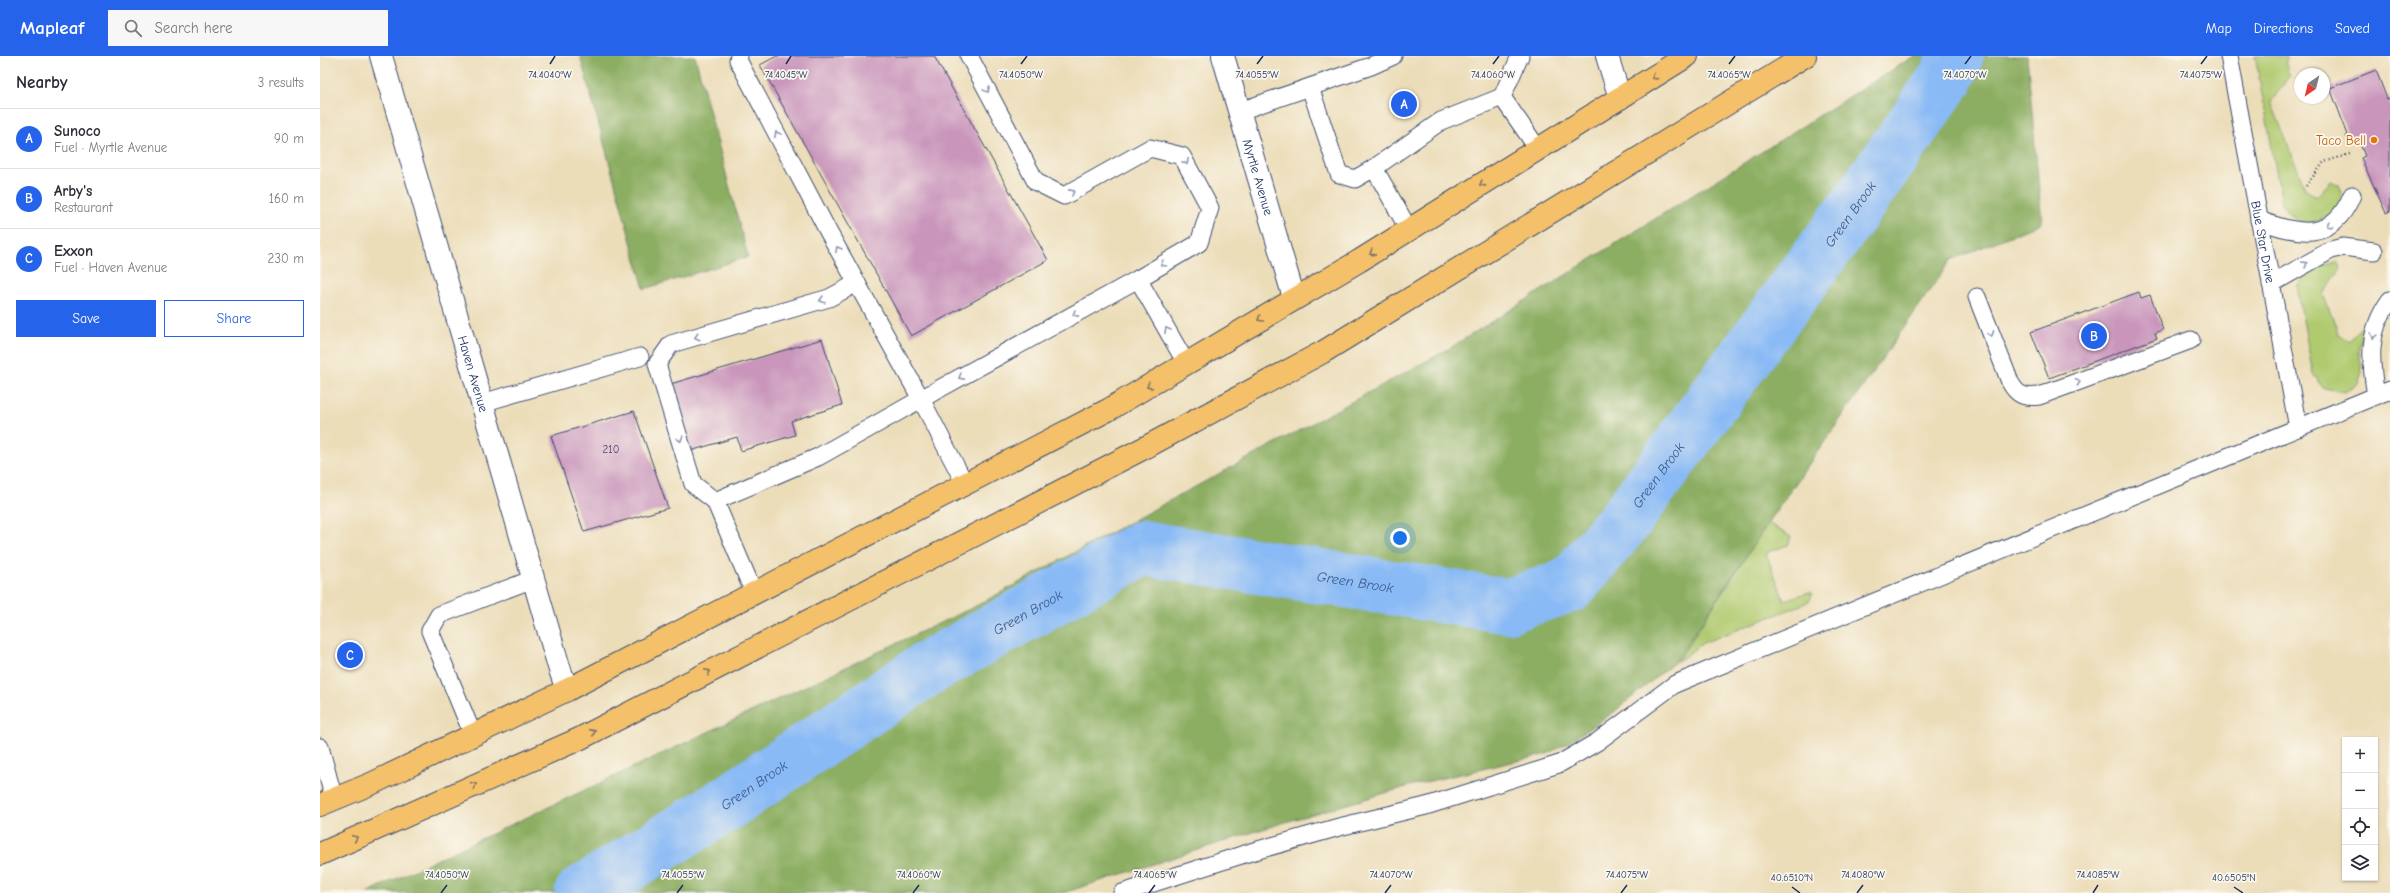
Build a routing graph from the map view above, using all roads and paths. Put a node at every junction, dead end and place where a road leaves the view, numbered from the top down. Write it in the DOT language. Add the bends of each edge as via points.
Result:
graph roads {
  1 [pos="382,56"];
  2 [pos="739,56"];
  3 [pos="969,56"];
  4 [pos="1223,56"];
  5 [pos="1393,56"];
  6 [pos="1520,56"];
  7 [pos="1607,56"];
  8 [pos="1687,56"];
  9 [pos="1805,56"];
  10 [pos="2229,56"];
  11 [pos="1310,87"];
  12 [pos="1502,97"];
  13 [pos="1620,98"];
  14 [pos="1240,111"];
  15 [pos="1538,149"];
  16 [pos="2350,154"];
  17 [pos="1374,168"];
  18 [pos="2306,186"];
  19 [pos="2352,195"];
  20 [pos="2259,220"];
  21 [pos="1409,230"];
  22 [pos="2374,251"];
  23 [pos="1138,279"];
  24 [pos="857,283"];
  25 [pos="2271,284"];
  26 [pos="1977,297"];
  27 [pos="1294,298"];
  28 [pos="2390,300"];
  29 [pos="2191,340"];
  30 [pos="640,357"];
  31 [pos="1186,363"];
  32 [pos="2383,393"];
  33 [pos="921,399"];
  34 [pos="482,403"];
  35 [pos="2298,428"];
  36 [pos="965,484"];
  37 [pos="715,500"];
  38 [pos="533,579"];
  39 [pos="754,593"];
  40 [pos="567,690"];
  41 [pos="473,735"];
  42 [pos="320,748"];
  43 [pos="327,802"];
  44 [pos="320,854"];
  45 [pos="1122,893"];
  1 -- 34 [label="street, Haven Avenue"];
  24 -- 2 [label="lane, one-way" via="738,60"];
  3 -- 23 [label="lane, one-way" via="1036,182 1064,196 1150,148 1182,156 1210,208 1199,243"];
  4 -- 14 [label="street, Myrtle Avenue"];
  5 -- 11 [label="lane"];
  6 -- 12 [label="lane"];
  7 -- 13 [label="street"];
  8 -- 13 [label="highway, one-way"];
  44 -- 9 [label="highway, one-way" via="579,739 1155,442 1323,352"];
  10 -- 20 [label="lane, Blue Star Drive"];
  11 -- 14 [label="lane"];
  11 -- 17 [label="lane" via="1339,174 1355,179"];
  12 -- 15 [label="lane"];
  12 -- 17 [label="lane" via="1442,121"];
  13 -- 15 [label="highway"];
  14 -- 27 [label="street, Myrtle Avenue"];
  15 -- 21 [label="highway, one-way"];
  16 -- 18 [label="path" via="2324,162"];
  17 -- 21 [label="lane"];
  19 -- 20 [label="lane, one-way" via="2346,209 2327,228 2298,232"];
  20 -- 25 [label="lane, Blue Star Drive"];
  21 -- 27 [label="highway, one-way"];
  25 -- 22 [label="lane, one-way" via="2331,250 2343,247"];
  31 -- 23 [label="lane, one-way"];
  23 -- 33 [label="lane, one-way"];
  24 -- 33 [label="lane"];
  24 -- 37 [label="lane, one-way" via="829,298 670,344 657,364 693,484"];
  25 -- 35 [label="lane, Blue Star Drive"];
  26 -- 29 [label="lane, one-way" via="2010,382 2015,392 2021,396 2039,396"];
  27 -- 31 [label="highway, one-way"];
  28 -- 32 [label="lane, one-way" via="2377,325 2370,353"];
  30 -- 34 [label="lane"];
  31 -- 36 [label="highway, one-way" via="1108,410"];
  32 -- 35 [label="lane"];
  33 -- 36 [label="lane"];
  33 -- 37 [label="lane" via="818,457"];
  34 -- 38 [label="street, Haven Avenue"];
  35 -- 45 [label="lane" via="1675,684 1596,742 1559,764 1426,806 1310,835"];
  36 -- 39 [label="highway"];
  37 -- 39 [label="lane"];
  38 -- 40 [label="street, Haven Avenue"];
  38 -- 41 [label="lane" via="439,615 430,631"];
  39 -- 40 [label="highway"];
  40 -- 41 [label="highway"];
  41 -- 43 [label="highway"];
  42 -- 43 [label="lane"];
}
